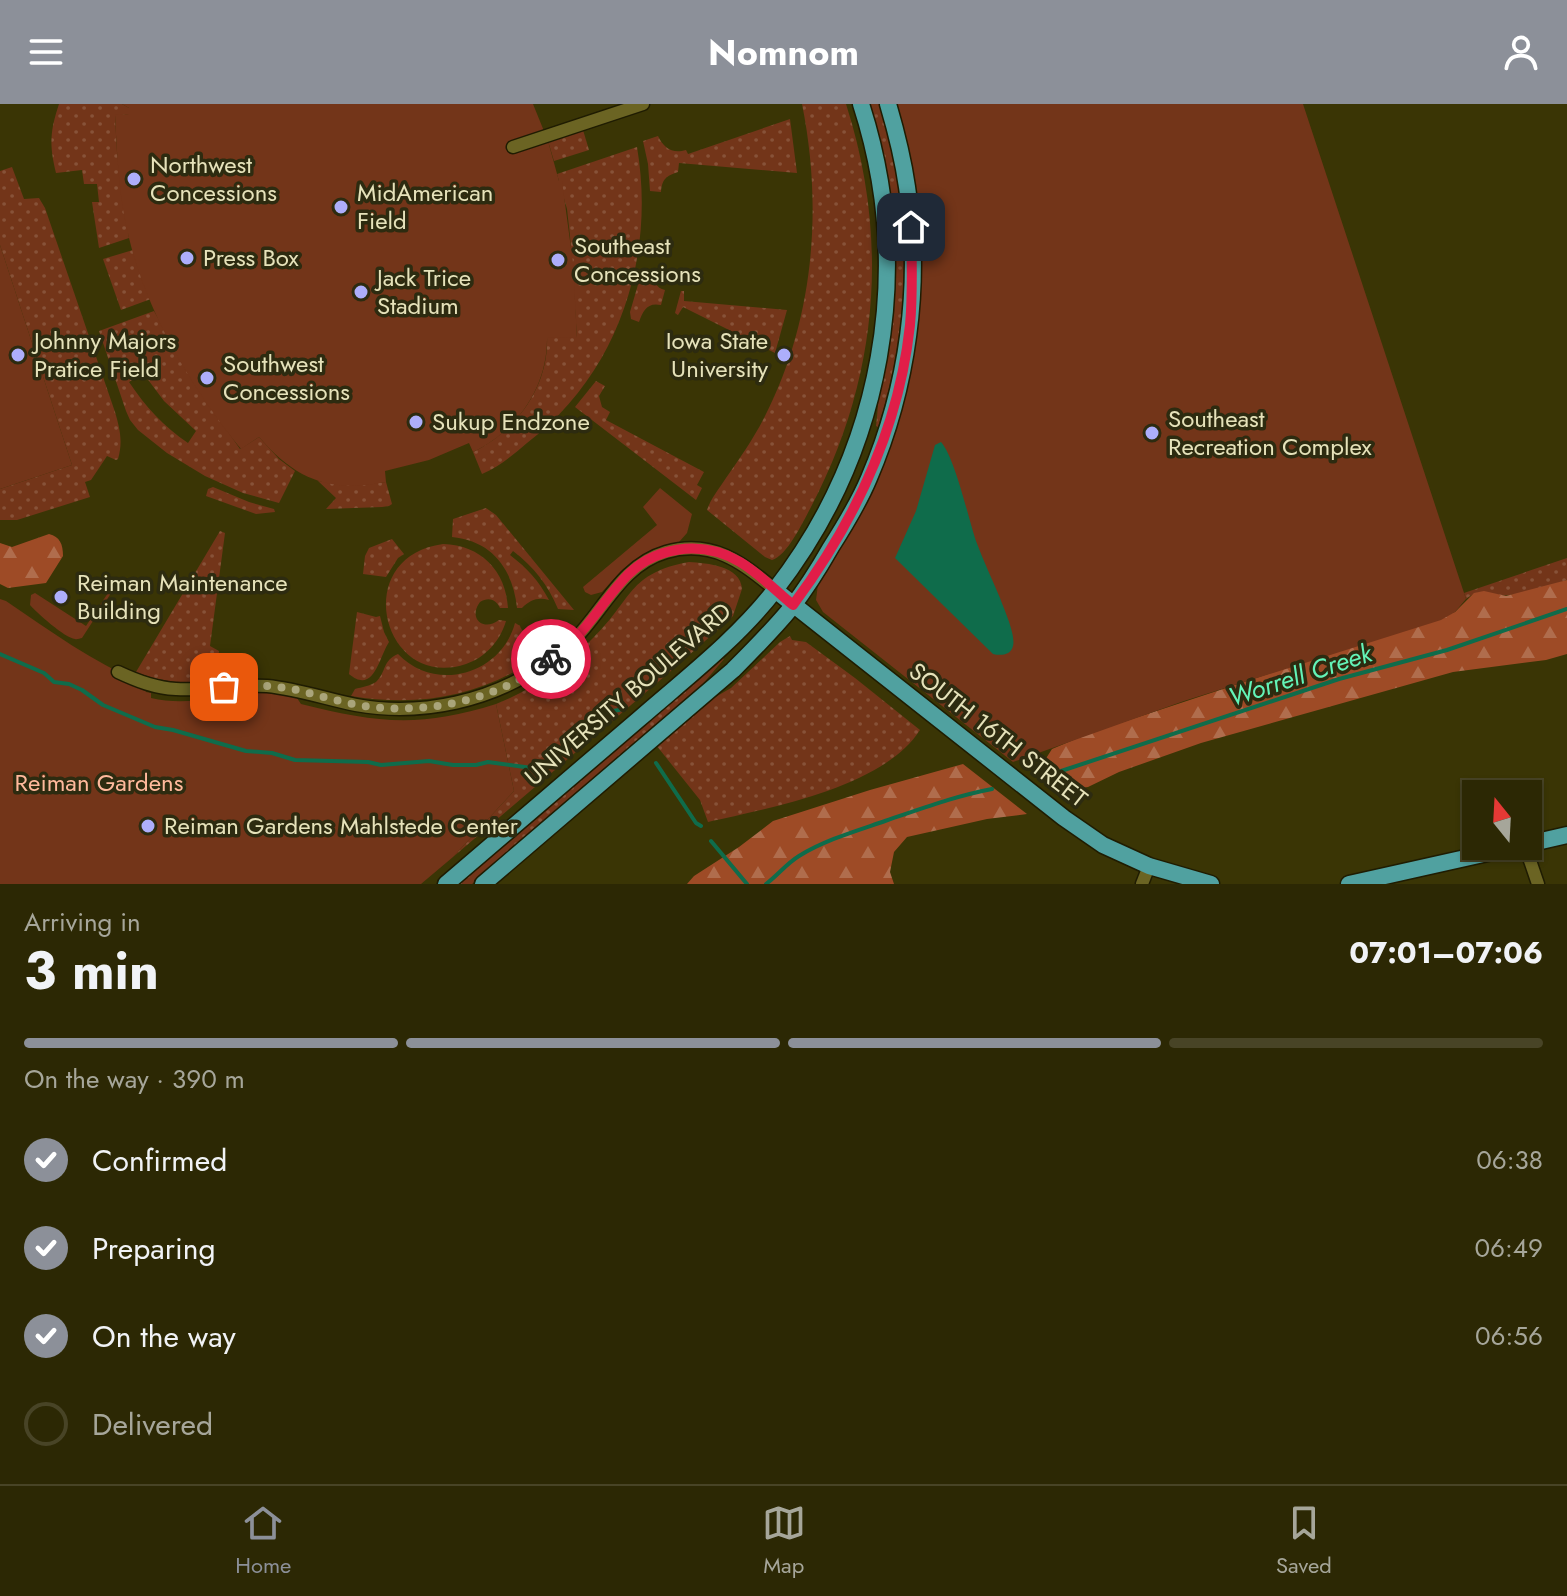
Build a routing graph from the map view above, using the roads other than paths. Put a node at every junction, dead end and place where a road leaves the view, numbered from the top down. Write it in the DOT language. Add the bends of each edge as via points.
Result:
graph roads {
  1 [pos="643,104"];
  2 [pos="861,104"];
  3 [pos="888,104"];
  4 [pos="513,147"];
  5 [pos="775,590"];
  6 [pos="793,605"];
  7 [pos="118,672"];
  8 [pos="1567,835"];
  9 [pos="1542,841"];
  10 [pos="1462,859"];
  11 [pos="1529,860"];
  12 [pos="1149,866"];
  13 [pos="446,884"];
  14 [pos="483,884"];
  15 [pos="1142,884"];
  16 [pos="1211,884"];
  17 [pos="1349,884"];
  18 [pos="1538,884"];
  1 -- 4 [label="street"];
  2 -- 5 [label="main road, UNIVERSITY BOULEVARD" via="887,229 884,325 875,383 842,478"];
  3 -- 6 [label="main road, UNIVERSITY BOULEVARD" via="911,227 910,327 899,388 869,479"];
  5 -- 6 [label="main road, SOUTH 16TH STREET"];
  5 -- 7 [label="street" via="749,568 713,551 681,549 655,556 629,573 575,639 546,663 492,692 424,707 369,707 264,686 176,689"];
  5 -- 13 [label="main road, UNIVERSITY BOULEVARD" via="716,653"];
  6 -- 12 [label="main road, SOUTH 16TH STREET" via="1056,812 1103,845"];
  6 -- 14 [label="main road, UNIVERSITY BOULEVARD" via="733,670"];
  8 -- 9 [label="main road"];
  10 -- 17 [label="main road"];
  11 -- 18 [label="street"];
  12 -- 15 [label="street"];
  12 -- 16 [label="main road, SOUTH 16TH STREET"];
}
